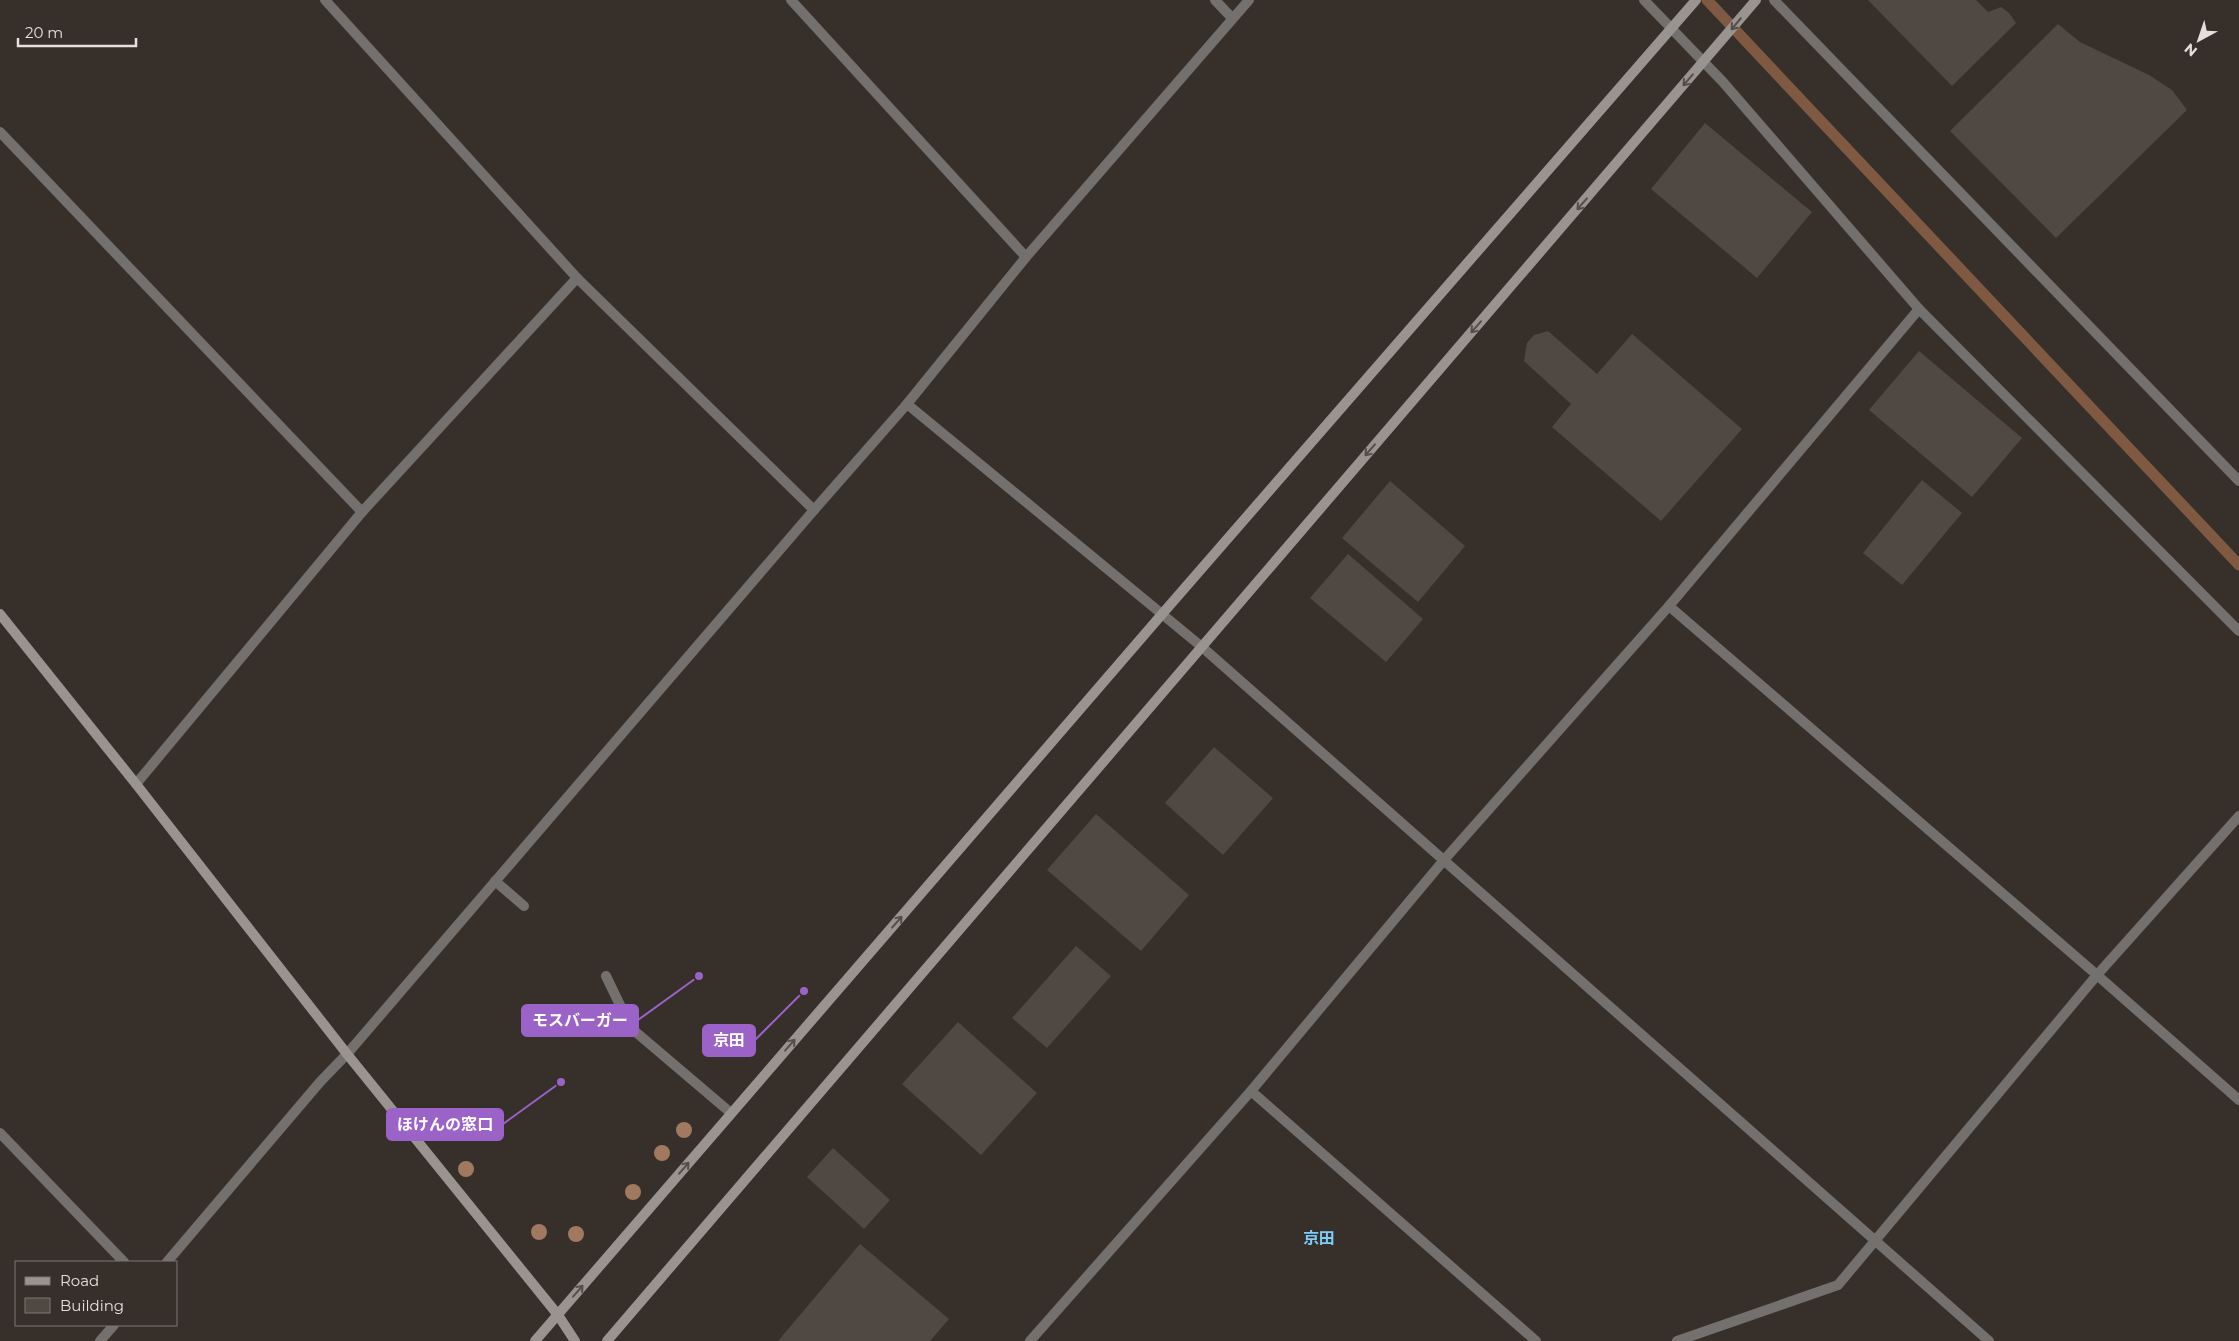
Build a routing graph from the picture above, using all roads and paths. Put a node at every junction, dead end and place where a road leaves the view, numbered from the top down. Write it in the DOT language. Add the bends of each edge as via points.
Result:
graph roads {
  1 [pos="325,0"];
  2 [pos="791,0"];
  3 [pos="1215,0"];
  4 [pos="1249,0"];
  5 [pos="1644,0"];
  6 [pos="1696,0"];
  7 [pos="1774,0"];
  8 [pos="1754,2"];
  9 [pos="1232,18"];
  10 [pos="1672,29"];
  11 [pos="1704,61"];
  12 [pos="0,132"];
  13 [pos="1026,257"];
  14 [pos="578,278"];
  15 [pos="1919,309"];
  16 [pos="908,404"];
  17 [pos="2239,481"];
  18 [pos="814,510"];
  19 [pos="362,512"];
  20 [pos="1669,606"];
  21 [pos="1163,613"];
  22 [pos="0,614"];
  23 [pos="2239,631"];
  24 [pos="1202,647"];
  25 [pos="136,784"];
  26 [pos="2239,816"];
  27 [pos="1444,860"];
  28 [pos="495,881"];
  29 [pos="524,906"];
  30 [pos="2097,975"];
  31 [pos="606,976"];
  32 [pos="347,1054"];
  33 [pos="1251,1091"];
  34 [pos="2239,1100"];
  35 [pos="731,1113"];
  36 [pos="0,1133"];
  37 [pos="1876,1240"];
  38 [pos="123,1261"];
  39 [pos="168,1261"];
  40 [pos="558,1314"];
  41 [pos="113,1326"];
  42 [pos="100,1341"];
  43 [pos="535,1341"];
  44 [pos="575,1341"];
  45 [pos="607,1341"];
  46 [pos="1030,1341"];
  47 [pos="1536,1341"];
  48 [pos="1677,1341"];
  49 [pos="1989,1341"];
  1 -- 14 [label="street"];
  2 -- 13 [label="street"];
  3 -- 9 [label="street"];
  4 -- 9 [label="street"];
  5 -- 10 [label="street"];
  6 -- 10 [label="street"];
  7 -- 17 [label="street"];
  8 -- 11 [label="street, one-way"];
  9 -- 13 [label="street"];
  10 -- 11 [label="street"];
  10 -- 21 [label="street"];
  11 -- 15 [label="street"];
  11 -- 24 [label="street, one-way"];
  12 -- 19 [label="street"];
  13 -- 16 [label="street"];
  14 -- 18 [label="street"];
  14 -- 19 [label="street"];
  15 -- 20 [label="street"];
  15 -- 23 [label="street"];
  16 -- 18 [label="street"];
  16 -- 21 [label="street"];
  18 -- 28 [label="street"];
  19 -- 25 [label="street"];
  20 -- 27 [label="street"];
  20 -- 30 [label="street"];
  21 -- 24 [label="street"];
  35 -- 21 [label="street, one-way"];
  22 -- 25 [label="street"];
  24 -- 27 [label="street"];
  24 -- 45 [label="street"];
  25 -- 32 [label="street"];
  26 -- 30 [label="street"];
  27 -- 33 [label="street"];
  27 -- 37 [label="street"];
  28 -- 29 [label="street"];
  28 -- 32 [label="street"];
  30 -- 34 [label="street"];
  30 -- 37 [label="street"];
  31 -- 35 [label="street" via="631,1028"];
  32 -- 39 [label="street"];
  32 -- 40 [label="street"];
  33 -- 46 [label="street"];
  33 -- 47 [label="street"];
  40 -- 35 [label="street, one-way"];
  36 -- 38 [label="street"];
  37 -- 48 [label="street" via="1838,1285"];
  37 -- 49 [label="street"];
  40 -- 43 [label="street"];
  40 -- 44 [label="street"];
  41 -- 42 [label="street"];
}
